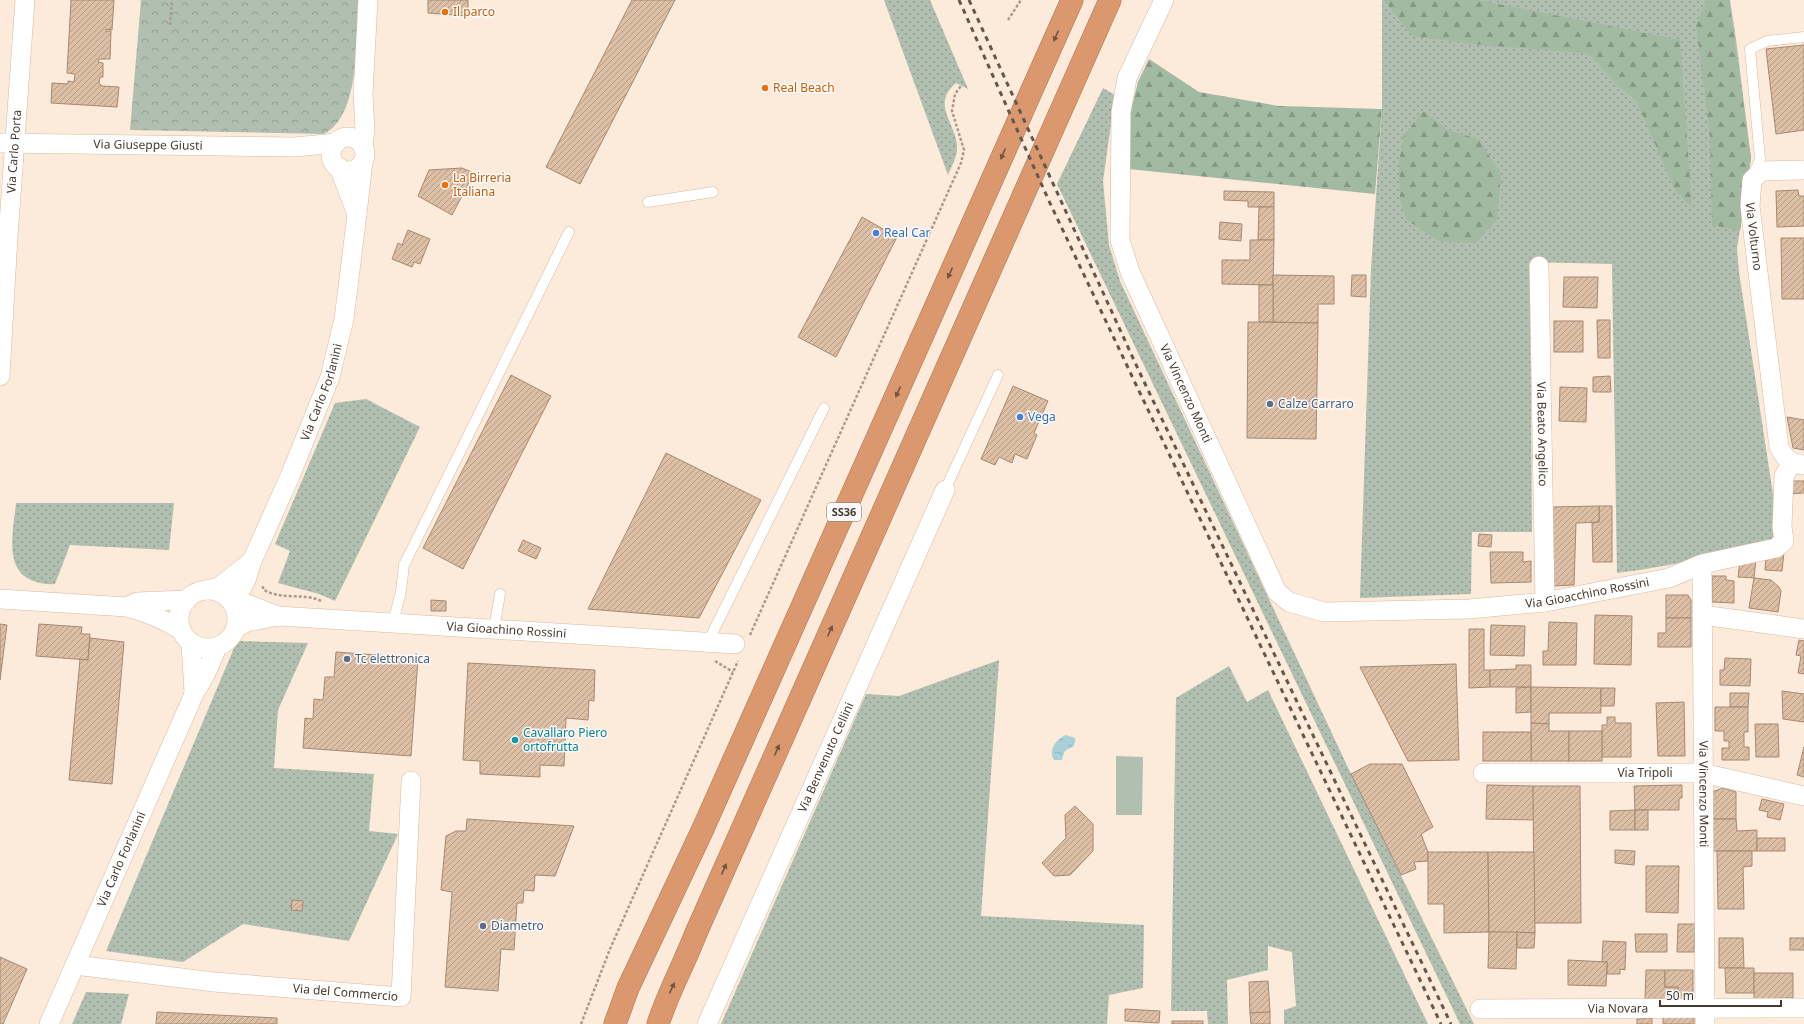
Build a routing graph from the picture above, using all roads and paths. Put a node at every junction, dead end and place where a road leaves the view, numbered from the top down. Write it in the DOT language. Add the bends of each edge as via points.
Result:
graph roads {
  1 [pos="25,0"];
  2 [pos="172,0"];
  3 [pos="368,0"];
  4 [pos="1021,0"];
  5 [pos="1072,0"];
  6 [pos="1110,0"];
  7 [pos="1164,0"];
  8 [pos="1008,20"];
  9 [pos="170,25"];
  10 [pos="1804,37"];
  11 [pos="961,86"];
  12 [pos="363,94"];
  13 [pos="338,141"];
  14 [pos="8,143"];
  15 [pos="295,147"];
  16 [pos="363,154"];
  17 [pos="337,165"];
  18 [pos="1804,170"];
  19 [pos="1752,180"];
  20 [pos="713,192"];
  21 [pos="648,202"];
  22 [pos="357,214"];
  23 [pos="569,232"];
  24 [pos="1539,266"];
  25 [pos="998,375"];
  26 [pos="0,376"];
  27 [pos="824,408"];
  28 [pos="1798,464"];
  29 [pos="945,490"];
  30 [pos="252,561"];
  31 [pos="1702,564"];
  32 [pos="262,582"];
  33 [pos="206,590"];
  34 [pos="500,594"];
  35 [pos="0,599"];
  36 [pos="187,600"];
  37 [pos="324,602"];
  38 [pos="1545,602"];
  39 [pos="233,604"];
  40 [pos="127,607"];
  41 [pos="1469,608"];
  42 [pos="1702,614"];
  43 [pos="278,616"];
  44 [pos="393,623"];
  45 [pos="236,628"];
  46 [pos="494,629"];
  47 [pos="1804,630"];
  48 [pos="186,636"];
  49 [pos="708,642"];
  50 [pos="741,646"];
  51 [pos="217,647"];
  52 [pos="194,694"];
  53 [pos="1483,773"];
  54 [pos="1702,773"];
  55 [pos="411,781"];
  56 [pos="1804,796"];
  57 [pos="75,965"];
  58 [pos="1804,1008"];
  59 [pos="1480,1009"];
  60 [pos="1704,1016"];
  61 [pos="49,1024"];
  62 [pos="581,1024"];
  63 [pos="615,1024"];
  64 [pos="658,1024"];
  65 [pos="707,1024"];
  1 -- 14 [label="street, Via Carlo Porta"];
  2 -- 9 [label="path"];
  3 -- 12 [label="street, Via Carlo Forlanini"];
  4 -- 8 [label="path"];
  5 -- 63 [label="highway, SS36, one-way" via="702,831 628,988"];
  64 -- 6 [label="highway, SS36, one-way" via="699,926"];
  7 -- 41 [label="street, Via Vincenzo Monti" via="1127,78 1121,112 1120,240 1133,279 1277,592 1289,602 1324,612"];
  10 -- 19 [label="lane, Via Volturno" via="1767,41 1750,49 1760,159"];
  11 -- 50 [label="path" via="952,111 964,150 961,163"];
  12 -- 13 [label="street, Via Carlo Forlanini" via="357,114 347,132"];
  12 -- 16 [label="street, Via Carlo Forlanini"];
  13 -- 15 [label="street, Via Giuseppe Giusti"];
  13 -- 16 [label="street" via="346,137 356,139"];
  13 -- 17 [label="street" via="332,153"];
  14 -- 15 [label="street, Via Giuseppe Giusti"];
  14 -- 26 [label="street, Via Carlo Porta" via="8,237"];
  15 -- 17 [label="street, Via Giuseppe Giusti"];
  16 -- 17 [label="street" via="355,169 350,171"];
  16 -- 22 [label="street, Via Carlo Forlanini"];
  17 -- 22 [label="street, Via Carlo Forlanini"];
  18 -- 19 [label="street" via="1762,171"];
  19 -- 28 [label="street, Via Volturno" via="1750,206 1778,447 1784,457"];
  20 -- 21 [label="lane"];
  22 -- 30 [label="street, Via Carlo Forlanini" via="344,320 330,377"];
  23 -- 44 [label="lane" via="404,565 401,592"];
  24 -- 38 [label="street, Via Beato Angelico"];
  25 -- 29 [label="lane"];
  27 -- 49 [label="lane"];
  28 -- 31 [label="street, Via Gioacchino Rossini" via="1784,476 1784,541 1776,548"];
  29 -- 65 [label="street, Via Benvenuto Cellini"];
  30 -- 33 [label="street, Via Carlo Forlanini" via="219,587"];
  30 -- 39 [label="street, Via Carlo Forlanini" via="246,580"];
  31 -- 38 [label="street, Via Gioacchino Rossini" via="1669,578"];
  31 -- 42 [label="street, Via Vincenzo Monti"];
  32 -- 37 [label="path" via="263,589 271,593 314,598"];
  33 -- 36 [label="street"];
  33 -- 39 [label="street" via="224,595"];
  34 -- 46 [label="lane"];
  35 -- 40 [label="street"];
  36 -- 40 [label="street" via="137,602"];
  36 -- 48 [label="street" via="180,614"];
  38 -- 41 [label="street, Via Gioacchino Rossini"];
  39 -- 43 [label="street, Via Gioachino Rossini" via="247,604"];
  39 -- 45 [label="street"];
  40 -- 48 [label="street" via="147,612 171,623"];
  42 -- 47 [label="street"];
  42 -- 54 [label="street, Via Vincenzo Monti"];
  43 -- 44 [label="street, Via Gioachino Rossini"];
  43 -- 45 [label="street, Via Gioachino Rossini" via="247,622"];
  44 -- 46 [label="street, Via Gioachino Rossini"];
  45 -- 51 [label="street" via="226,643"];
  46 -- 49 [label="street, Via Gioachino Rossini"];
  48 -- 51 [label="street" via="204,648"];
  48 -- 52 [label="street, Via Carlo Forlanini"];
  49 -- 50 [label="street, Via Gioachino Rossini"];
  50 -- 62 [label="path" via="610,949"];
  51 -- 52 [label="street, Via Carlo Forlanini"];
  52 -- 57 [label="street, Via Carlo Forlanini"];
  53 -- 54 [label="street, Via Tripoli"];
  54 -- 56 [label="street, Via Tripoli"];
  54 -- 60 [label="street, Via Vincenzo Monti"];
  55 -- 57 [label="street, Via del Commercio" via="401,997 214,982"];
  57 -- 61 [label="street, Via Carlo Forlanini"];
  58 -- 60 [label="street, Via Novara"];
  59 -- 60 [label="street, Via Novara"];
}
